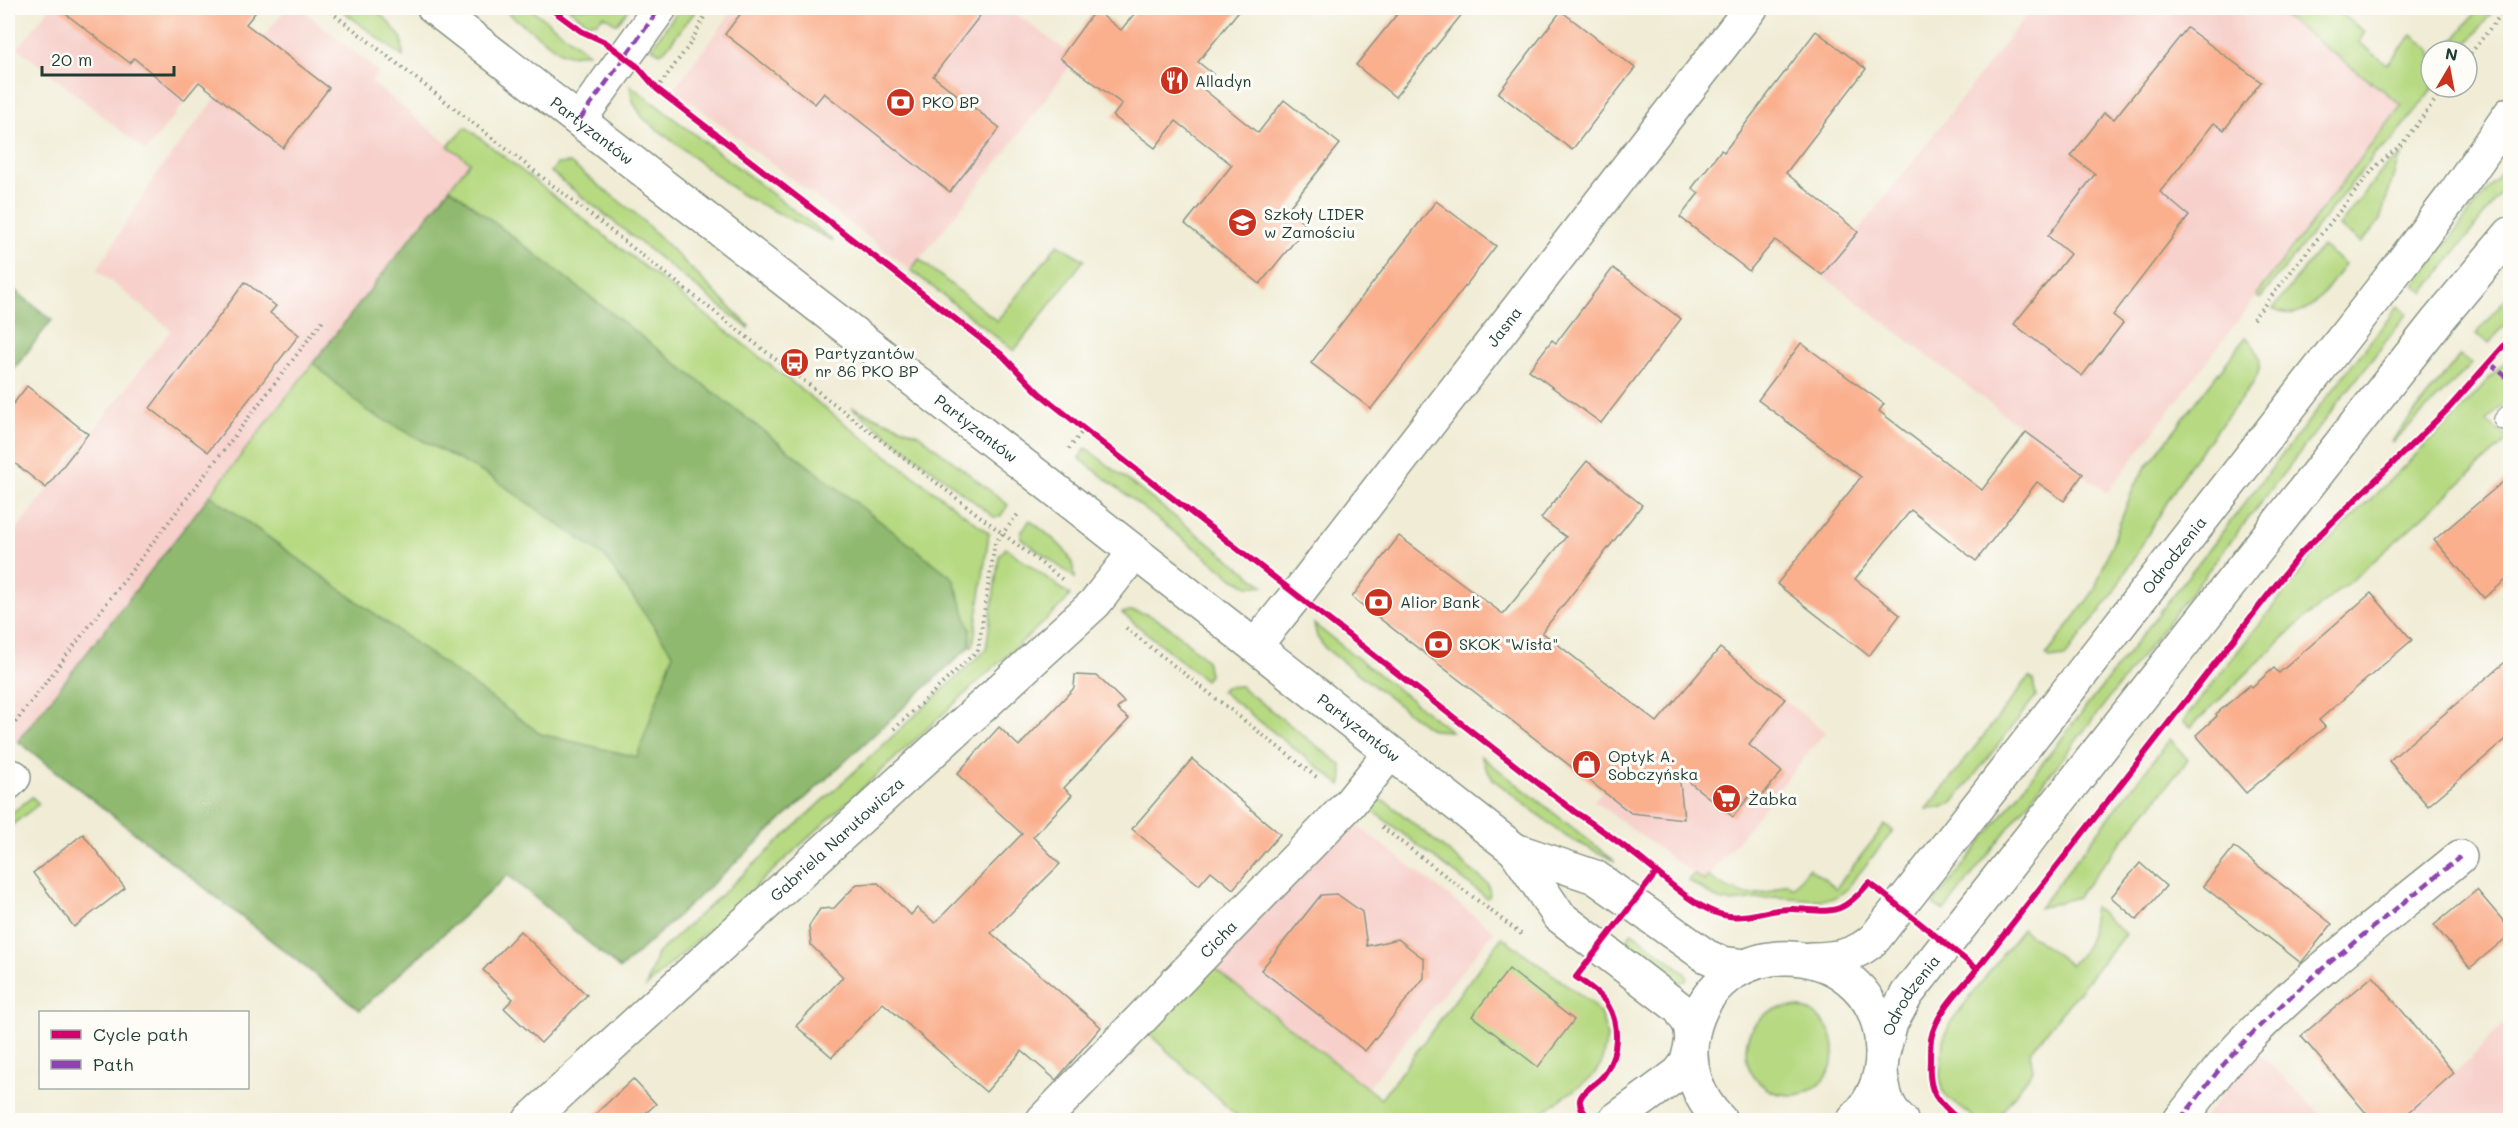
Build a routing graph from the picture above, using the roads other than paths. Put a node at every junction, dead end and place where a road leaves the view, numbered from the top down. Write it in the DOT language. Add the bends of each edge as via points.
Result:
graph roads {
  1 [pos="434,8"];
  2 [pos="660,8"];
  3 [pos="1751,8"];
  4 [pos="2511,114"];
  5 [pos="580,119"];
  6 [pos="2511,234"];
  7 [pos="1135,552"];
  8 [pos="1255,646"];
  9 [pos="1390,753"];
  10 [pos="1515,850"];
  11 [pos="2460,857"];
  12 [pos="1811,959"];
  13 [pos="1746,966"];
  14 [pos="1692,1042"];
  15 [pos="1881,1064"];
  16 [pos="530,1120"];
  17 [pos="1043,1120"];
  18 [pos="1615,1120"];
  19 [pos="1720,1120"];
  20 [pos="1854,1120"];
  21 [pos="1901,1120"];
  22 [pos="2181,1120"];
  1 -- 5 [label="street, Partyzantów"];
  2 -- 5 [label="street"];
  3 -- 8 [label="street, Jasna"];
  4 -- 12 [label="street, Odrodzenia" via="2388,281 1875,939 1848,955"];
  5 -- 7 [label="street, Partyzantów"];
  6 -- 15 [label="street, Odrodzenia" via="2424,338 1907,994 1891,1023"];
  7 -- 8 [label="street, Partyzantów"];
  7 -- 16 [label="street, Gabriela Narutowicza" via="1095,603"];
  8 -- 9 [label="street, Partyzantów"];
  9 -- 10 [label="street, Partyzantów"];
  9 -- 17 [label="street, Cicha" via="1350,804"];
  10 -- 13 [label="street, Partyzantów" via="1595,877 1706,956"];
  10 -- 14 [label="street, Partyzantów" via="1559,916 1679,1008 1690,1025"];
  11 -- 22 [label="street" via="2261,1024 2230,1056"];
  12 -- 13 [label="street" via="1777,957"];
  12 -- 15 [label="street" via="1838,971 1859,989 1877,1021 1882,1042"];
  13 -- 14 [label="street" via="1726,978 1710,995 1698,1016"];
  14 -- 18 [label="street" via="1687,1062 1679,1073"];
  14 -- 19 [label="street" via="1699,1089"];
  15 -- 20 [label="street, Odrodzenia" via="1870,1099"];
  15 -- 21 [label="street" via="1889,1106"];
}
